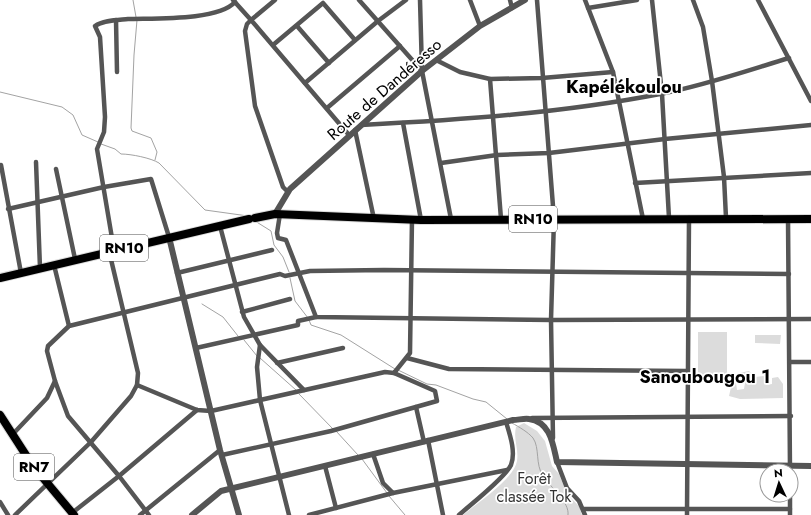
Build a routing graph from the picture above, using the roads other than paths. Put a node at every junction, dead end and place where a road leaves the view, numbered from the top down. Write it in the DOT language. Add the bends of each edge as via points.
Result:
graph roads {
  1 [pos="275,0"];
  2 [pos="359,0"];
  3 [pos="406,0"];
  4 [pos="420,0"];
  5 [pos="470,0"];
  6 [pos="510,0"];
  7 [pos="525,0"];
  8 [pos="537,0"];
  9 [pos="585,0"];
  10 [pos="637,0"];
  11 [pos="652,0"];
  12 [pos="693,0"];
  13 [pos="758,0"];
  14 [pos="234,1"];
  15 [pos="322,2"];
  16 [pos="512,8"];
  17 [pos="588,8"];
  18 [pos="116,20"];
  19 [pos="251,20"];
  20 [pos="378,21"];
  21 [pos="297,26"];
  22 [pos="480,26"];
  23 [pos="355,40"];
  24 [pos="273,45"];
  25 [pos="400,46"];
  26 [pos="788,58"];
  27 [pos="436,60"];
  28 [pos="329,63"];
  29 [pos="422,71"];
  30 [pos="117,72"];
  31 [pos="613,72"];
  32 [pos="542,78"];
  33 [pos="490,79"];
  34 [pos="712,81"];
  35 [pos="305,83"];
  36 [pos="662,94"];
  37 [pos="618,101"];
  38 [pos="811,101"];
  39 [pos="327,108"];
  40 [pos="545,110"];
  41 [pos="494,116"];
  42 [pos="433,120"];
  43 [pos="403,123"];
  44 [pos="361,125"];
  45 [pos="811,125"];
  46 [pos="355,130"];
  47 [pos="350,135"];
  48 [pos="719,135"];
  49 [pos="665,139"];
  50 [pos="626,144"];
  51 [pos="549,153"];
  52 [pos="497,155"];
  53 [pos="36,162"];
  54 [pos="441,163"];
  55 [pos="0,165"];
  56 [pos="56,169"];
  57 [pos="811,173"];
  58 [pos="724,177"];
  59 [pos="668,181"];
  60 [pos="635,183"];
  61 [pos="104,187"];
  62 [pos="288,192"];
  63 [pos="63,197"];
  64 [pos="38,203"];
  65 [pos="8,209"];
  66 [pos="277,214"];
  67 [pos="669,218"];
  68 [pos="689,218"];
  69 [pos="726,218"];
  70 [pos="788,218"];
  71 [pos="374,219"];
  72 [pos="412,219"];
  73 [pos="451,219"];
  74 [pos="501,219"];
  75 [pos="554,219"];
  76 [pos="643,219"];
  77 [pos="811,219"];
  78 [pos="421,220"];
  79 [pos="220,226"];
  80 [pos="169,237"];
  81 [pos="272,250"];
  82 [pos="112,251"];
  83 [pos="75,259"];
  84 [pos="229,260"];
  85 [pos="54,265"];
  86 [pos="40,268"];
  87 [pos="411,270"];
  88 [pos="21,273"];
  89 [pos="177,273"];
  90 [pos="552,273"];
  91 [pos="295,274"];
  92 [pos="689,274"];
  93 [pos="789,274"];
  94 [pos="0,278"];
  95 [pos="236,285"];
  96 [pos="184,298"];
  97 [pos="290,299"];
  98 [pos="124,312"];
  99 [pos="242,312"];
  100 [pos="316,317"];
  101 [pos="790,319"];
  102 [pos="811,319"];
  103 [pos="411,320"];
  104 [pos="551,320"];
  105 [pos="688,320"];
  106 [pos="69,326"];
  107 [pos="253,336"];
  108 [pos="260,345"];
  109 [pos="196,348"];
  110 [pos="343,348"];
  111 [pos="407,358"];
  112 [pos="790,362"];
  113 [pos="811,362"];
  114 [pos="277,363"];
  115 [pos="551,369"];
  116 [pos="396,371"];
  117 [pos="687,371"];
  118 [pos="55,381"];
  119 [pos="137,385"];
  120 [pos="304,390"];
  121 [pos="260,400"];
  122 [pos="416,407"];
  123 [pos="197,410"];
  124 [pos="211,411"];
  125 [pos="0,415"];
  126 [pos="687,416"];
  127 [pos="791,416"];
  128 [pos="552,417"];
  129 [pos="529,419"];
  130 [pos="509,422"];
  131 [pos="12,435"];
  132 [pos="553,438"];
  133 [pos="426,441"];
  134 [pos="91,442"];
  135 [pos="272,445"];
  136 [pos="221,452"];
  137 [pos="373,454"];
  138 [pos="557,462"];
  139 [pos="790,463"];
  140 [pos="687,464"];
  141 [pos="325,466"];
  142 [pos="811,466"];
  143 [pos="759,467"];
  144 [pos="799,468"];
  145 [pos="507,470"];
  146 [pos="120,476"];
  147 [pos="280,477"];
  148 [pos="436,484"];
  149 [pos="48,485"];
  150 [pos="231,488"];
  151 [pos="394,493"];
  152 [pos="0,502"];
  153 [pos="790,503"];
  154 [pos="336,508"];
  155 [pos="584,508"];
  156 [pos="687,508"];
  157 [pos="733,509"];
  158 [pos="790,509"];
  159 [pos="145,511"];
  160 [pos="72,514"];
  161 [pos="8,515"];
  162 [pos="15,515"];
  163 [pos="140,515"];
  164 [pos="149,515"];
  165 [pos="192,515"];
  166 [pos="239,515"];
  167 [pos="289,515"];
  168 [pos="309,515"];
  169 [pos="443,515"];
  170 [pos="459,515"];
  171 [pos="585,515"];
  172 [pos="687,515"];
  173 [pos="733,515"];
  174 [pos="790,515"];
  1 -- 19 [label="street"];
  2 -- 20 [label="street"];
  3 -- 20 [label="street"];
  4 -- 29 [label="street"];
  5 -- 22 [label="street"];
  6 -- 16 [label="street"];
  7 -- 16 [label="street, Route de Dandéresso"];
  8 -- 32 [label="street"];
  9 -- 17 [label="street"];
  10 -- 17 [label="street"];
  11 -- 36 [label="street"];
  12 -- 34 [label="street" via="703,27"];
  13 -- 26 [label="street"];
  14 -- 18 [label="street" via="231,6 202,16"];
  14 -- 19 [label="street"];
  15 -- 21 [label="street"];
  15 -- 23 [label="street"];
  16 -- 22 [label="street, Route de Dandéresso"];
  17 -- 31 [label="street"];
  18 -- 30 [label="street"];
  18 -- 61 [label="street" via="95,26 100,37 106,117 98,149"];
  19 -- 24 [label="street"];
  19 -- 62 [label="street" via="245,31 255,106 283,187"];
  20 -- 23 [label="street"];
  20 -- 25 [label="street"];
  21 -- 24 [label="street"];
  21 -- 28 [label="street"];
  22 -- 27 [label="street, Route de Dandéresso"];
  23 -- 28 [label="street"];
  24 -- 35 [label="street"];
  25 -- 29 [label="street"];
  25 -- 39 [label="street"];
  26 -- 34 [label="street"];
  26 -- 38 [label="street"];
  27 -- 29 [label="street, Route de Dandéresso"];
  27 -- 33 [label="street" via="460,72"];
  28 -- 35 [label="street"];
  29 -- 42 [label="street"];
  29 -- 44 [label="street, Route de Dandéresso"];
  31 -- 32 [label="street"];
  31 -- 37 [label="street"];
  32 -- 33 [label="street"];
  32 -- 40 [label="street"];
  33 -- 41 [label="street"];
  34 -- 36 [label="street"];
  34 -- 48 [label="street"];
  35 -- 39 [label="street"];
  36 -- 37 [label="street"];
  36 -- 49 [label="street"];
  37 -- 40 [label="street"];
  37 -- 50 [label="street"];
  39 -- 47 [label="street"];
  40 -- 41 [label="street"];
  40 -- 51 [label="street"];
  41 -- 42 [label="street"];
  41 -- 52 [label="street"];
  42 -- 43 [label="street"];
  42 -- 54 [label="street"];
  43 -- 44 [label="street"];
  43 -- 78 [label="street"];
  44 -- 46 [label="street, Route de Dandéresso"];
  45 -- 48 [label="street"];
  46 -- 47 [label="street, Route de Dandéresso"];
  46 -- 71 [label="street"];
  47 -- 62 [label="street, Route de Dandéresso"];
  48 -- 49 [label="street"];
  48 -- 58 [label="street"];
  49 -- 50 [label="street"];
  49 -- 59 [label="street"];
  50 -- 51 [label="street"];
  50 -- 60 [label="street"];
  51 -- 52 [label="street"];
  51 -- 75 [label="street"];
  52 -- 54 [label="street"];
  52 -- 74 [label="street"];
  53 -- 64 [label="street"];
  54 -- 73 [label="street"];
  55 -- 65 [label="street"];
  56 -- 63 [label="street"];
  57 -- 58 [label="street"];
  58 -- 59 [label="street"];
  58 -- 69 [label="street"];
  59 -- 60 [label="street"];
  59 -- 67 [label="street"];
  60 -- 76 [label="street"];
  61 -- 63 [label="street"];
  61 -- 80 [label="street" via="151,179"];
  61 -- 82 [label="street"];
  62 -- 66 [label="street, Route de Dandéresso"];
  63 -- 64 [label="street"];
  63 -- 83 [label="street"];
  64 -- 65 [label="street"];
  64 -- 86 [label="street"];
  65 -- 88 [label="street"];
  66 -- 71 [label="highway, RN10"];
  66 -- 79 [label="highway, RN10"];
  66 -- 91 [label="street" via="276,233 278,238 286,240"];
  67 -- 68 [label="highway, RN10"];
  67 -- 76 [label="highway, RN10"];
  68 -- 69 [label="highway, RN10"];
  68 -- 92 [label="street"];
  69 -- 70 [label="highway, RN10"];
  70 -- 77 [label="highway, RN10"];
  70 -- 93 [label="street"];
  71 -- 72 [label="highway, RN10"];
  72 -- 78 [label="highway, RN10"];
  72 -- 87 [label="street"];
  73 -- 74 [label="highway, RN10"];
  73 -- 78 [label="highway, RN10"];
  74 -- 75 [label="highway, RN10"];
  75 -- 76 [label="highway, RN10"];
  75 -- 90 [label="street"];
  79 -- 80 [label="highway, RN10"];
  79 -- 84 [label="street"];
  80 -- 82 [label="highway, RN10"];
  80 -- 89 [label="street"];
  81 -- 84 [label="street"];
  82 -- 83 [label="highway, RN10"];
  82 -- 98 [label="street"];
  83 -- 85 [label="highway, RN10"];
  84 -- 89 [label="street"];
  84 -- 95 [label="street"];
  85 -- 86 [label="highway, RN10"];
  85 -- 106 [label="street"];
  86 -- 88 [label="highway, RN10"];
  87 -- 90 [label="street"];
  87 -- 91 [label="street" via="310,271"];
  87 -- 103 [label="street"];
  88 -- 94 [label="highway, RN10"];
  89 -- 96 [label="street"];
  90 -- 92 [label="street"];
  90 -- 104 [label="street"];
  91 -- 95 [label="street" via="280,274"];
  91 -- 100 [label="street"];
  92 -- 93 [label="street"];
  92 -- 105 [label="street"];
  93 -- 101 [label="street"];
  95 -- 96 [label="street"];
  95 -- 99 [label="street"];
  96 -- 98 [label="street"];
  96 -- 109 [label="street"];
  97 -- 99 [label="street"];
  98 -- 106 [label="street"];
  98 -- 119 [label="street" via="138,373"];
  99 -- 107 [label="street"];
  100 -- 103 [label="street"];
  100 -- 107 [label="street" via="298,321 298,325"];
  101 -- 102 [label="street"];
  101 -- 105 [label="street"];
  101 -- 112 [label="street"];
  103 -- 104 [label="street"];
  103 -- 111 [label="street" via="410,353"];
  104 -- 105 [label="street"];
  104 -- 115 [label="street"];
  105 -- 117 [label="street"];
  106 -- 118 [label="street" via="48,346"];
  107 -- 108 [label="street"];
  107 -- 109 [label="street"];
  108 -- 114 [label="street"];
  108 -- 121 [label="street" via="257,367"];
  109 -- 124 [label="street"];
  110 -- 114 [label="street"];
  111 -- 115 [label="street" via="449,369"];
  111 -- 116 [label="street"];
  112 -- 113 [label="street"];
  112 -- 127 [label="street"];
  114 -- 120 [label="street"];
  115 -- 117 [label="street"];
  115 -- 128 [label="street"];
  116 -- 120 [label="street"];
  116 -- 122 [label="street" via="436,391 437,402"];
  117 -- 126 [label="street"];
  118 -- 131 [label="street" via="47,398"];
  118 -- 134 [label="street" via="68,416"];
  119 -- 123 [label="street"];
  119 -- 134 [label="street" via="131,396"];
  120 -- 121 [label="street"];
  121 -- 124 [label="street"];
  121 -- 135 [label="street"];
  122 -- 133 [label="street"];
  122 -- 135 [label="street"];
  123 -- 124 [label="street"];
  123 -- 146 [label="street"];
  124 -- 136 [label="street"];
  125 -- 131 [label="highway, RN7"];
  126 -- 127 [label="street"];
  126 -- 128 [label="street"];
  126 -- 140 [label="street"];
  127 -- 139 [label="street"];
  128 -- 129 [label="street"];
  128 -- 132 [label="street"];
  129 -- 130 [label="street"];
  129 -- 132 [label="street" via="540,424"];
  130 -- 133 [label="street"];
  130 -- 145 [label="street" via="512,445 511,465"];
  131 -- 149 [label="highway, RN7"];
  132 -- 138 [label="street"];
  133 -- 137 [label="street"];
  133 -- 148 [label="street"];
  134 -- 146 [label="street"];
  134 -- 149 [label="street"];
  135 -- 136 [label="street"];
  135 -- 147 [label="street"];
  136 -- 150 [label="street"];
  136 -- 159 [label="street"];
  137 -- 141 [label="street"];
  137 -- 151 [label="street" via="383,483"];
  138 -- 140 [label="street"];
  138 -- 155 [label="street" via="566,488"];
  140 -- 143 [label="street"];
  140 -- 156 [label="street"];
  141 -- 147 [label="street"];
  141 -- 154 [label="street"];
  142 -- 144 [label="street"];
  145 -- 148 [label="street"];
  145 -- 170 [label="street"];
  146 -- 159 [label="street"];
  146 -- 160 [label="street"];
  147 -- 150 [label="street"];
  147 -- 167 [label="street"];
  148 -- 151 [label="street"];
  148 -- 169 [label="street"];
  149 -- 160 [label="highway, RN7"];
  149 -- 162 [label="street"];
  150 -- 165 [label="street" via="221,491"];
  150 -- 166 [label="street"];
  151 -- 154 [label="street"];
  152 -- 161 [label="street"];
  153 -- 158 [label="street"];
  154 -- 168 [label="street"];
  155 -- 156 [label="street"];
  155 -- 171 [label="street"];
  156 -- 157 [label="street"];
  156 -- 172 [label="street"];
  157 -- 158 [label="street"];
  157 -- 173 [label="street"];
  158 -- 174 [label="street"];
  159 -- 163 [label="street"];
  159 -- 164 [label="street"];
}
